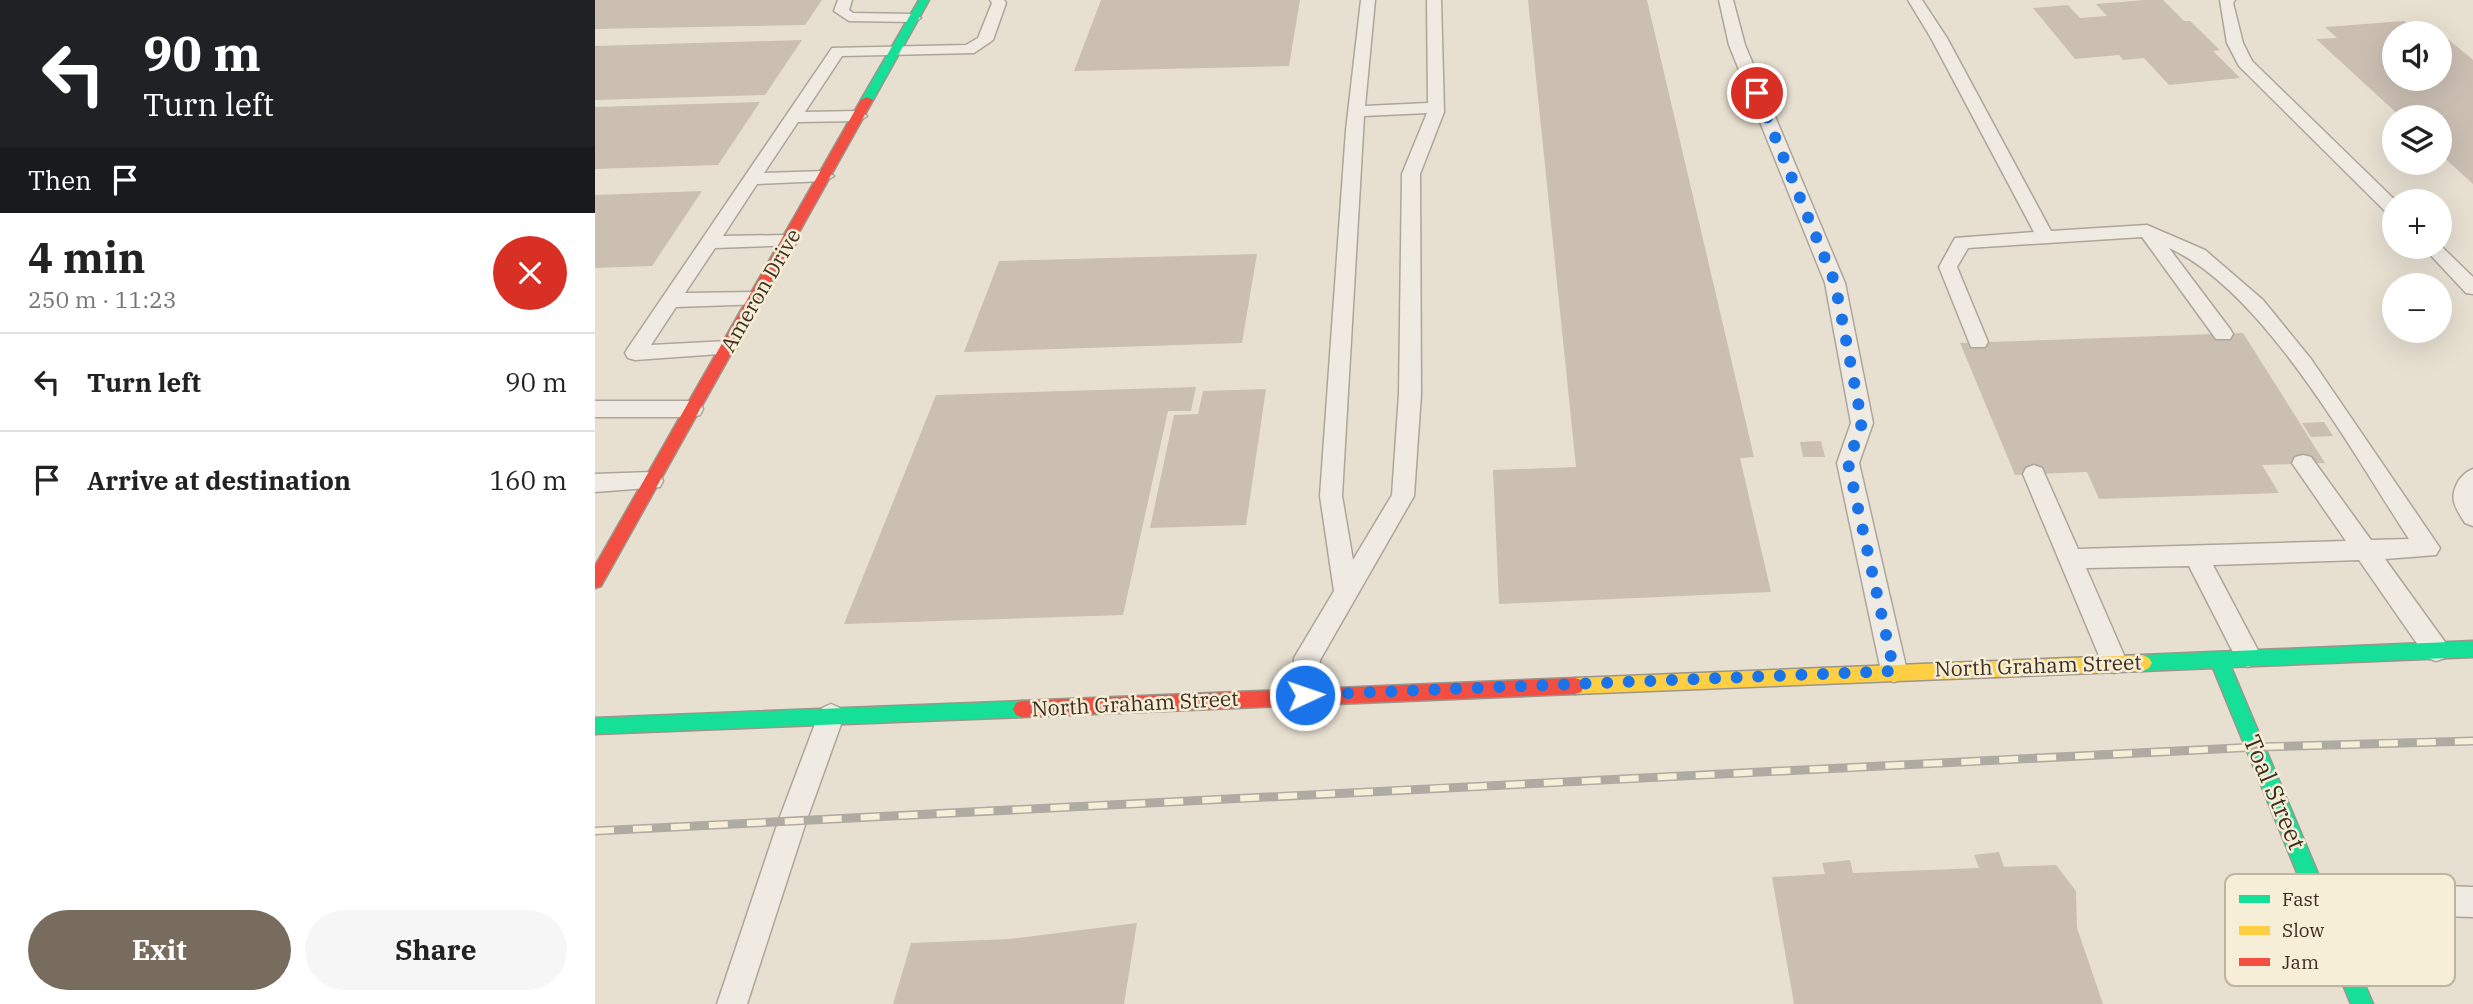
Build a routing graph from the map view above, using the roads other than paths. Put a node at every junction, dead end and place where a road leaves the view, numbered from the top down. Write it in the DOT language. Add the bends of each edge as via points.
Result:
graph roads {
  1 [pos="845,0"];
  2 [pos="924,0"];
  3 [pos="997,0"];
  4 [pos="1368,0"];
  5 [pos="1434,0"];
  6 [pos="1726,0"];
  7 [pos="1915,0"];
  8 [pos="2228,0"];
  9 [pos="914,18"];
  10 [pos="895,51"];
  11 [pos="1436,108"];
  12 [pos="1356,111"];
  13 [pos="859,116"];
  14 [pos="793,117"];
  15 [pos="825,176"];
  16 [pos="750,179"];
  17 [pos="2382,198"];
  18 [pos="2147,231"];
  19 [pos="2045,236"];
  20 [pos="787,241"];
  21 [pos="709,242"];
  22 [pos="2443,259"];
  23 [pos="2473,288"];
  24 [pos="755,299"];
  25 [pos="670,300"];
  26 [pos="2223,334"];
  27 [pos="1978,342"];
  28 [pos="727,348"];
  29 [pos="595,409"];
  30 [pos="692,409"];
  31 [pos="2303,463"];
  32 [pos="2034,474"];
  33 [pos="2472,479"];
  34 [pos="652,481"];
  35 [pos="595,483"];
  36 [pos="2473,517"];
  37 [pos="2367,550"];
  38 [pos="2196,556"];
  39 [pos="2070,559"];
  40 [pos="595,581"];
  41 [pos="1346,593"];
  42 [pos="2473,649"];
  43 [pos="2436,650"];
  44 [pos="2248,656"];
  45 [pos="2218,658"];
  46 [pos="2114,662"];
  47 [pos="1894,671"];
  48 [pos="1305,695"];
  49 [pos="831,716"];
  50 [pos="595,726"];
  51 [pos="2308,874"];
  52 [pos="2455,901"];
  53 [pos="2473,902"];
  54 [pos="2355,986"];
  55 [pos="732,1004"];
  56 [pos="2362,1004"];
  1 -- 9 [label="lane" via="841,11 849,17"];
  2 -- 9 [label="main road, Ameron Drive"];
  3 -- 10 [label="lane" via="985,40 969,50"];
  4 -- 12 [label="lane"];
  5 -- 11 [label="lane"];
  6 -- 47 [label="lane" via="1737,45 1835,283 1862,423 1848,463"];
  7 -- 19 [label="lane"];
  8 -- 17 [label="lane" via="2228,22 2245,63"];
  9 -- 10 [label="main road, Ameron Drive"];
  10 -- 13 [label="main road, Ameron Drive"];
  10 -- 14 [label="lane" via="837,51"];
  11 -- 12 [label="lane"];
  11 -- 41 [label="lane" via="1411,174 1410,394 1403,496"];
  12 -- 41 [label="lane" via="1331,496"];
  13 -- 14 [label="lane"];
  13 -- 15 [label="main road, Ameron Drive"];
  14 -- 16 [label="lane"];
  15 -- 16 [label="lane"];
  15 -- 20 [label="main road, Ameron Drive"];
  16 -- 21 [label="lane"];
  18 -- 19 [label="lane"];
  18 -- 26 [label="lane"];
  18 -- 37 [label="lane" via="2198,254 2256,305 2304,364 2428,548"];
  19 -- 27 [label="lane" via="1962,242 1948,267"];
  20 -- 21 [label="lane"];
  20 -- 24 [label="main road, Ameron Drive"];
  21 -- 25 [label="lane"];
  22 -- 23 [label="lane"];
  24 -- 25 [label="lane"];
  24 -- 28 [label="main road, Ameron Drive"];
  25 -- 28 [label="lane" via="635,352"];
  28 -- 30 [label="main road, Ameron Drive"];
  29 -- 30 [label="lane"];
  30 -- 34 [label="main road, Ameron Drive"];
  31 -- 37 [label="lane"];
  32 -- 39 [label="lane"];
  33 -- 36 [label="lane" via="2463,493"];
  34 -- 35 [label="lane"];
  34 -- 40 [label="main road, Ameron Drive"];
  37 -- 38 [label="lane"];
  37 -- 43 [label="lane"];
  38 -- 39 [label="lane"];
  38 -- 44 [label="lane"];
  39 -- 46 [label="lane"];
  41 -- 48 [label="lane" via="1307,658"];
  42 -- 43 [label="main road, North Graham Street"];
  43 -- 44 [label="main road, North Graham Street"];
  44 -- 45 [label="main road, North Graham Street"];
  45 -- 46 [label="main road, North Graham Street"];
  45 -- 51 [label="main road, Toal Street"];
  46 -- 47 [label="main road, North Graham Street"];
  47 -- 48 [label="main road, North Graham Street"];
  48 -- 49 [label="main road, North Graham Street"];
  49 -- 50 [label="main road, North Graham Street"];
  49 -- 55 [label="lane"];
  52 -- 53 [label="lane"];
  54 -- 56 [label="main road, Toal Street"];
}
